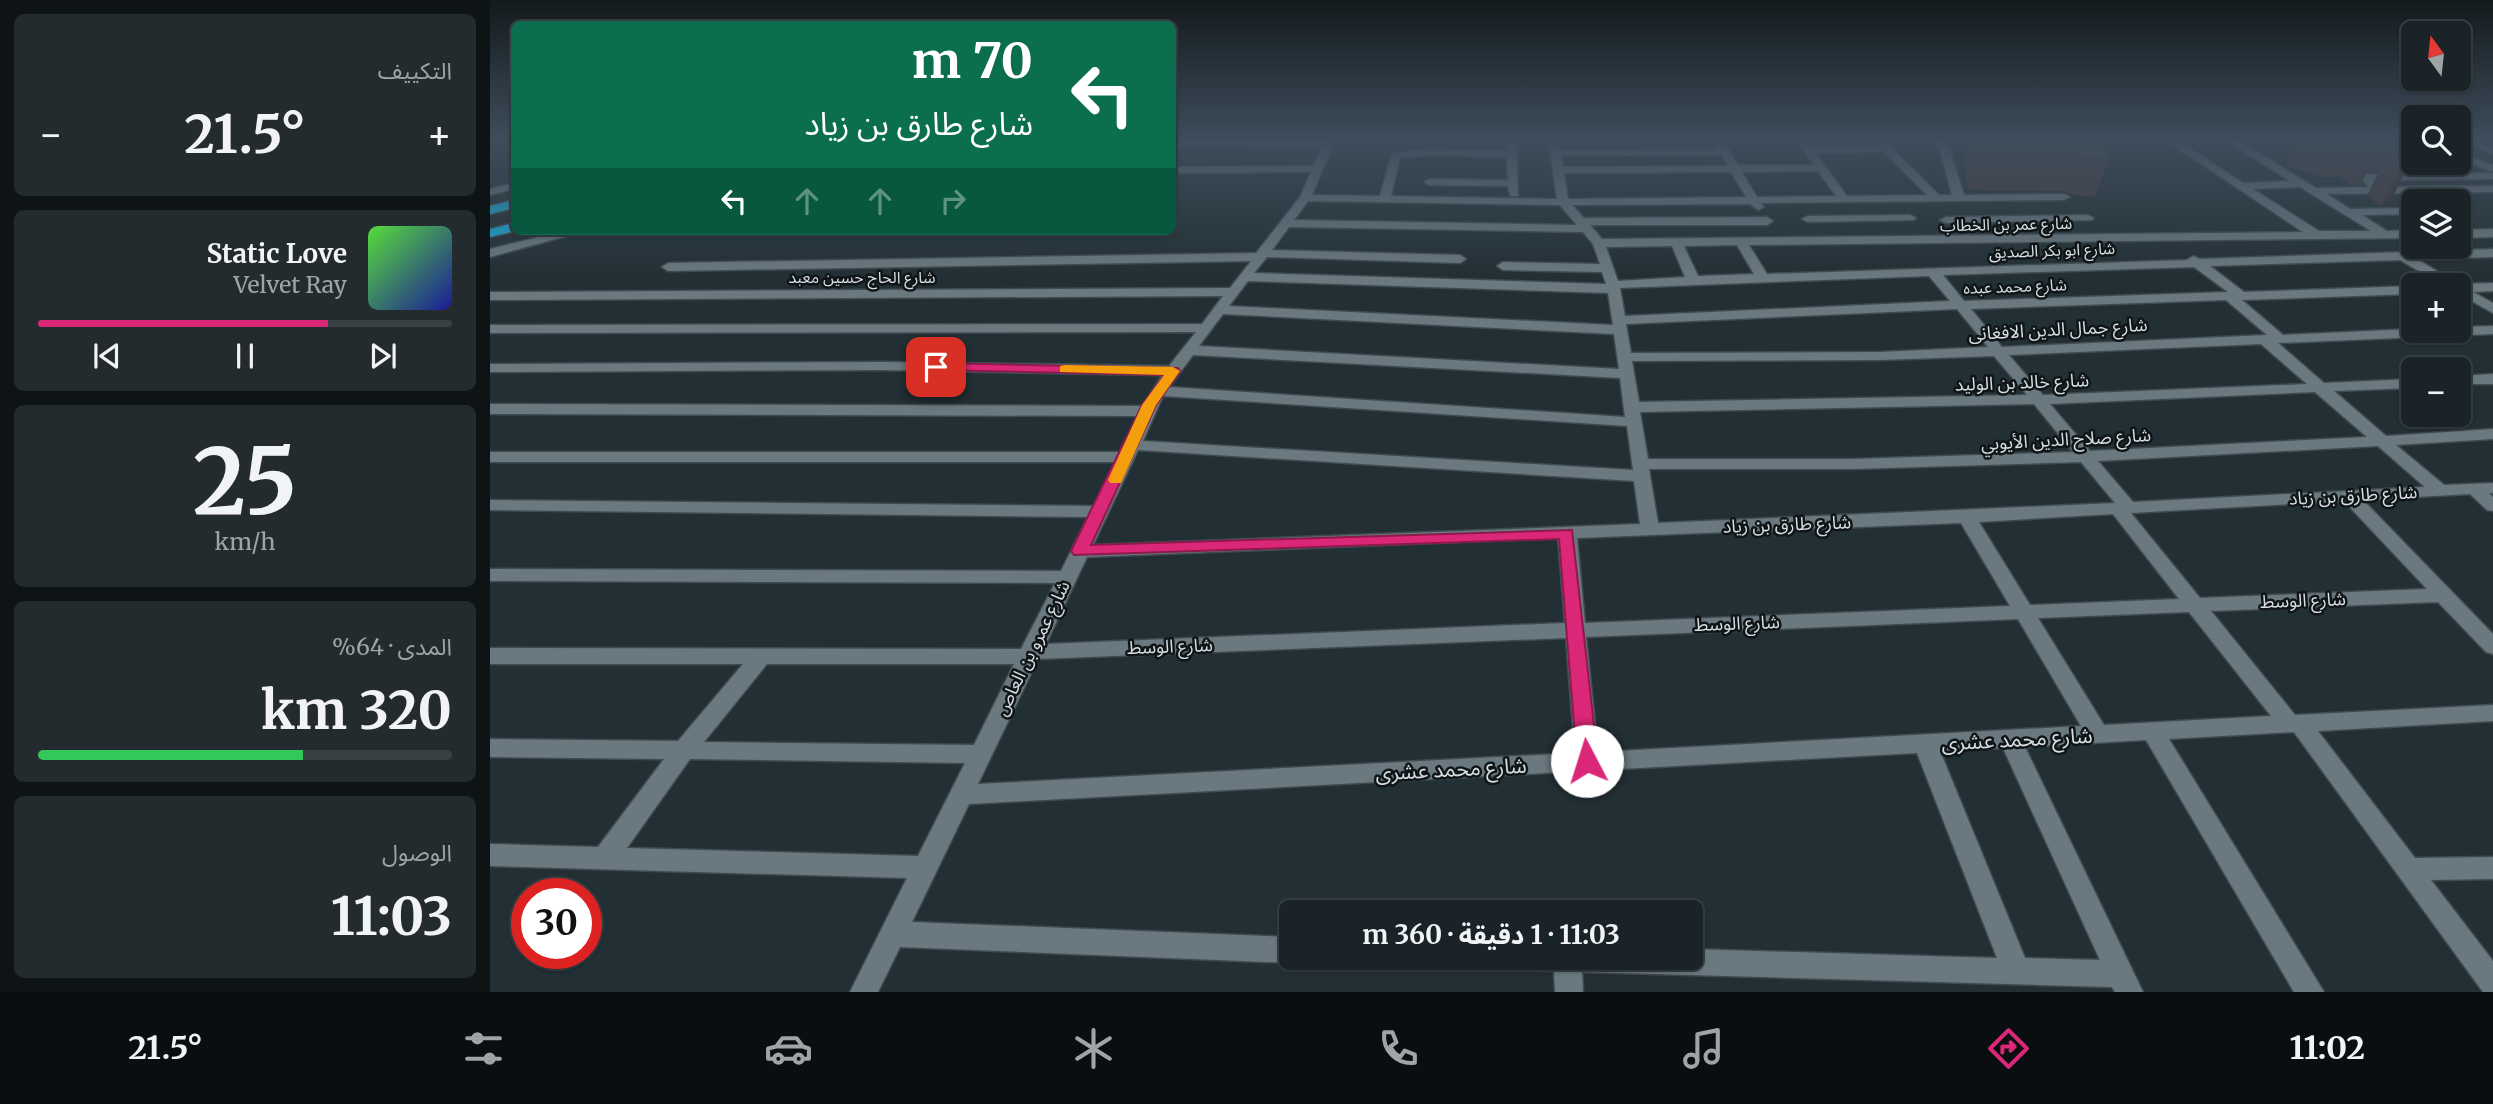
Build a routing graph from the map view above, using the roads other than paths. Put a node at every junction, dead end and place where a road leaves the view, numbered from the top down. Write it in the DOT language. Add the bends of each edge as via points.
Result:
graph roads {
  1 [pos="1310,185"];
  2 [pos="1388,185"];
  3 [pos="1428,185"];
  4 [pos="1513,185"];
  5 [pos="1560,185"];
  6 [pos="1632,185"];
  7 [pos="1639,185"];
  8 [pos="1745,185"];
  9 [pos="1834,185"];
  10 [pos="1919,185"];
  11 [pos="1955,185"];
  12 [pos="2263,185"];
  13 [pos="2305,185"];
  14 [pos="2375,185"];
  15 [pos="1635,186"];
  16 [pos="2241,186"];
  17 [pos="511,187"];
  18 [pos="2493,189"];
  19 [pos="2383,190"];
  20 [pos="2314,191"];
  21 [pos="490,192"];
  22 [pos="2064,197"];
  23 [pos="1305,198"];
  24 [pos="1892,198"];
  25 [pos="1930,198"];
  26 [pos="1959,198"];
  27 [pos="1385,199"];
  28 [pos="1844,199"];
  29 [pos="1426,200"];
  30 [pos="1754,200"];
  31 [pos="1794,200"];
  32 [pos="1514,201"];
  33 [pos="1563,202"];
  34 [pos="511,205"];
  35 [pos="490,210"];
  36 [pos="2401,211"];
  37 [pos="2349,212"];
  38 [pos="1909,218"];
  39 [pos="2088,218"];
  40 [pos="1808,219"];
  41 [pos="1946,220"];
  42 [pos="1767,221"];
  43 [pos="1286,223"];
  44 [pos="1584,226"];
  45 [pos="511,228"];
  46 [pos="490,233"];
  47 [pos="2493,233"];
  48 [pos="2386,234"];
  49 [pos="2401,234"];
  50 [pos="2471,234"];
  51 [pos="563,235"];
  52 [pos="2316,235"];
  53 [pos="2365,235"];
  54 [pos="2163,237"];
  55 [pos="1929,240"];
  56 [pos="1965,240"];
  57 [pos="1741,242"];
  58 [pos="1824,242"];
  59 [pos="1599,243"];
  60 [pos="1677,243"];
  61 [pos="1780,243"];
  62 [pos="490,253"];
  63 [pos="2493,253"];
  64 [pos="2471,254"];
  65 [pos="1261,255"];
  66 [pos="2401,255"];
  67 [pos="2401,256"];
  68 [pos="2407,259"];
  69 [pos="2197,263"];
  70 [pos="1503,266"];
  71 [pos="668,267"];
  72 [pos="1607,268"];
  73 [pos="1933,272"];
  74 [pos="2431,273"];
  75 [pos="1763,278"];
  76 [pos="1693,280"];
  77 [pos="1239,284"];
  78 [pos="1441,284"];
  79 [pos="1613,287"];
  80 [pos="2493,287"];
  81 [pos="2471,288"];
  82 [pos="2401,290"];
  83 [pos="490,296"];
  84 [pos="2235,296"];
  85 [pos="2471,296"];
  86 [pos="1960,305"];
  87 [pos="2493,309"];
  88 [pos="1220,310"];
  89 [pos="1619,325"];
  90 [pos="1206,328"];
  91 [pos="490,329"];
  92 [pos="2493,330"];
  93 [pos="2272,339"];
  94 [pos="1998,350"];
  95 [pos="1189,351"];
  96 [pos="1624,357"];
  97 [pos="490,368"];
  98 [pos="1173,371"];
  99 [pos="1627,374"];
  100 [pos="2493,379"];
  101 [pos="2471,380"];
  102 [pos="2401,384"];
  103 [pos="2323,387"];
  104 [pos="1158,391"];
  105 [pos="2040,402"];
  106 [pos="490,409"];
  107 [pos="1147,411"];
  108 [pos="1633,414"];
  109 [pos="2493,434"];
  110 [pos="2383,440"];
  111 [pos="1129,451"];
  112 [pos="490,457"];
  113 [pos="2087,458"];
  114 [pos="1641,470"];
  115 [pos="2493,488"];
  116 [pos="2474,489"];
  117 [pos="2439,490"];
  118 [pos="2349,496"];
  119 [pos="490,505"];
  120 [pos="2493,506"];
  121 [pos="2123,509"];
  122 [pos="1099,512"];
  123 [pos="1967,517"];
  124 [pos="1650,528"];
  125 [pos="1567,533"];
  126 [pos="1080,551"];
  127 [pos="490,575"];
  128 [pos="1067,577"];
  129 [pos="2444,595"];
  130 [pos="2194,605"];
  131 [pos="2024,611"];
  132 [pos="1575,630"];
  133 [pos="2493,647"];
  134 [pos="1029,654"];
  135 [pos="490,656"];
  136 [pos="762,656"];
  137 [pos="2493,713"];
  138 [pos="2295,724"];
  139 [pos="2152,731"];
  140 [pos="2098,735"];
  141 [pos="2010,739"];
  142 [pos="1925,743"];
  143 [pos="490,748"];
  144 [pos="684,750"];
  145 [pos="979,754"];
  146 [pos="1587,761"];
  147 [pos="960,795"];
  148 [pos="490,855"];
  149 [pos="605,858"];
  150 [pos="925,867"];
  151 [pos="2493,868"];
  152 [pos="2409,869"];
  153 [pos="892,934"];
  154 [pos="1279,949"];
  155 [pos="1703,963"];
  156 [pos="1568,970"];
  157 [pos="2017,973"];
  158 [pos="2125,983"];
  159 [pos="2493,983"];
  160 [pos="864,992"];
  161 [pos="1569,992"];
  162 [pos="2310,992"];
  1 -- 23 [label="street, شارع عمرو بن العاص"];
  2 -- 27 [label="street"];
  3 -- 29 [label="street"];
  4 -- 32 [label="street"];
  5 -- 33 [label="street"];
  6 -- 15 [label="street"];
  7 -- 15 [label="street"];
  8 -- 30 [label="street"];
  9 -- 28 [label="street"];
  10 -- 25 [label="street"];
  11 -- 26 [label="street"];
  12 -- 16 [label="street"];
  13 -- 20 [label="street"];
  14 -- 19 [label="street"];
  15 -- 30 [label="street"];
  15 -- 33 [label="street"];
  16 -- 52 [label="street"];
  17 -- 21 [label="street"];
  18 -- 19 [label="street"];
  19 -- 20 [label="street"];
  20 -- 37 [label="street"];
  22 -- 26 [label="street"];
  23 -- 27 [label="street"];
  23 -- 43 [label="street, شارع عمرو بن العاص"];
  24 -- 25 [label="street"];
  24 -- 28 [label="street"];
  24 -- 38 [label="street"];
  25 -- 26 [label="street"];
  25 -- 41 [label="street"];
  27 -- 29 [label="street"];
  28 -- 31 [label="street"];
  29 -- 32 [label="street"];
  30 -- 31 [label="street"];
  30 -- 42 [label="street"];
  31 -- 40 [label="street"];
  32 -- 33 [label="street"];
  33 -- 44 [label="street"];
  34 -- 35 [label="highway"];
  36 -- 37 [label="street"];
  37 -- 48 [label="street"];
  38 -- 40 [label="street"];
  38 -- 55 [label="street"];
  39 -- 41 [label="street"];
  40 -- 58 [label="street"];
  41 -- 56 [label="street"];
  42 -- 44 [label="street"];
  42 -- 61 [label="street"];
  43 -- 44 [label="street"];
  43 -- 65 [label="street, شارع عمرو بن العاص"];
  44 -- 59 [label="street"];
  45 -- 46 [label="highway"];
  47 -- 50 [label="street"];
  48 -- 49 [label="street, شارع عمر بن الخطاب"];
  48 -- 53 [label="street, شارع عمر بن الخطاب"];
  51 -- 62 [label="street"];
  52 -- 53 [label="street, شارع عمر بن الخطاب"];
  52 -- 54 [label="street, شارع عمر بن الخطاب"];
  53 -- 66 [label="street"];
  54 -- 56 [label="street, شارع عمر بن الخطاب"];
  54 -- 69 [label="street"];
  55 -- 56 [label="street, شارع عمر بن الخطاب"];
  55 -- 58 [label="street, شارع عمر بن الخطاب"];
  57 -- 60 [label="street, شارع عمر بن الخطاب"];
  57 -- 61 [label="street, شارع عمر بن الخطاب"];
  57 -- 75 [label="street"];
  58 -- 61 [label="street, شارع عمر بن الخطاب"];
  59 -- 60 [label="street, شارع عمر بن الخطاب"];
  59 -- 72 [label="street"];
  60 -- 76 [label="street"];
  63 -- 64 [label="street, شارع ابو بكر الصديق"];
  65 -- 71 [label="street"];
  65 -- 77 [label="street, شارع عمرو بن العاص"];
  65 -- 78 [label="street" via="1454,259"];
  67 -- 69 [label="street, شارع ابو بكر الصديق"];
  68 -- 74 [label="street"];
  69 -- 73 [label="street, شارع ابو بكر الصديق"];
  69 -- 84 [label="street"];
  70 -- 72 [label="street"];
  72 -- 79 [label="street"];
  73 -- 75 [label="street, شارع ابو بكر الصديق"];
  73 -- 86 [label="street"];
  75 -- 76 [label="street, شارع ابو بكر الصديق"];
  76 -- 79 [label="street, شارع ابو بكر الصديق"];
  77 -- 78 [label="street, شارع الحاج حسين معبد"];
  77 -- 83 [label="street, شارع الحاج حسين معبد"];
  77 -- 88 [label="street, شارع عمرو بن العاص"];
  78 -- 79 [label="street, شارع ابو بكر الصديق"];
  79 -- 89 [label="street"];
  80 -- 81 [label="street"];
  82 -- 84 [label="street, شارع محمد عبده"];
  84 -- 86 [label="street, شارع محمد عبده"];
  84 -- 93 [label="street"];
  85 -- 87 [label="street"];
  86 -- 89 [label="street, شارع محمد عبده"];
  86 -- 94 [label="street"];
  88 -- 89 [label="street, شارع محمد عبده"];
  88 -- 90 [label="street, شارع عمرو بن العاص"];
  89 -- 96 [label="street"];
  90 -- 91 [label="street"];
  90 -- 95 [label="street, شارع عمرو بن العاص"];
  92 -- 93 [label="street, شارع جمال الدين الافغانى"];
  93 -- 94 [label="street, شارع جمال الدين الافغانى"];
  93 -- 103 [label="street"];
  94 -- 96 [label="street, شارع جمال الدين الافغانى" via="1881,356"];
  94 -- 105 [label="street"];
  95 -- 98 [label="street, شارع عمرو بن العاص"];
  95 -- 99 [label="street"];
  96 -- 99 [label="street"];
  97 -- 98 [label="street" via="883,366"];
  98 -- 104 [label="street, شارع عمرو بن العاص"];
  99 -- 108 [label="street"];
  100 -- 101 [label="street"];
  102 -- 103 [label="street, شارع خالد بن الوليد"];
  103 -- 105 [label="street, شارع خالد بن الوليد"];
  103 -- 110 [label="street"];
  104 -- 107 [label="street, شارع عمرو بن العاص"];
  104 -- 108 [label="street, شارع خالد بن الوليد"];
  105 -- 108 [label="street, شارع خالد بن الوليد"];
  105 -- 113 [label="street"];
  106 -- 107 [label="street"];
  107 -- 111 [label="street, شارع عمرو بن العاص"];
  108 -- 114 [label="street"];
  109 -- 110 [label="street, شارع صلاح الدين الأيوبي"];
  110 -- 113 [label="street, شارع صلاح الدين الأيوبي"];
  110 -- 117 [label="street"];
  111 -- 112 [label="street, شارع صلاح الدين الأيوبي"];
  111 -- 114 [label="street, شارع صلاح الدين الأيوبي"];
  111 -- 122 [label="street, شارع عمرو بن العاص"];
  113 -- 114 [label="street, شارع صلاح الدين الأيوبي"];
  113 -- 121 [label="street"];
  114 -- 124 [label="street"];
  115 -- 116 [label="street, شارع طارق بن زياد"];
  116 -- 117 [label="street, شارع طارق بن زياد"];
  116 -- 120 [label="street"];
  117 -- 118 [label="street, شارع طارق بن زياد"];
  118 -- 121 [label="street, شارع طارق بن زياد"];
  118 -- 129 [label="street"];
  119 -- 122 [label="street"];
  121 -- 123 [label="street, شارع طارق بن زياد"];
  121 -- 130 [label="street"];
  122 -- 126 [label="street, شارع عمرو بن العاص"];
  123 -- 124 [label="street, شارع طارق بن زياد"];
  123 -- 131 [label="street"];
  124 -- 125 [label="street, شارع طارق بن زياد"];
  125 -- 126 [label="street, شارع طارق بن زياد"];
  125 -- 132 [label="street"];
  126 -- 128 [label="street, شارع عمرو بن العاص"];
  127 -- 128 [label="street"];
  128 -- 134 [label="street, شارع عمرو بن العاص"];
  129 -- 130 [label="street, شارع الوسط"];
  129 -- 133 [label="street"];
  130 -- 131 [label="street, شارع الوسط"];
  130 -- 138 [label="street"];
  131 -- 132 [label="street, شارع الوسط"];
  131 -- 140 [label="street"];
  132 -- 134 [label="street, شارع الوسط"];
  132 -- 146 [label="street"];
  134 -- 136 [label="street, شارع الوسط"];
  134 -- 145 [label="street, شارع عمرو بن العاص"];
  135 -- 136 [label="street, شارع الوسط"];
  136 -- 144 [label="street"];
  137 -- 138 [label="street, شارع محمد عشرى"];
  138 -- 139 [label="street, شارع محمد عشرى"];
  138 -- 152 [label="street"];
  139 -- 140 [label="street, شارع محمد عشرى"];
  139 -- 162 [label="street"];
  140 -- 141 [label="street, شارع محمد عشرى"];
  141 -- 142 [label="street, شارع محمد عشرى"];
  141 -- 158 [label="street"];
  142 -- 146 [label="street, شارع محمد عشرى"];
  142 -- 157 [label="street"];
  143 -- 144 [label="street"];
  144 -- 145 [label="street"];
  144 -- 149 [label="street"];
  145 -- 147 [label="street, شارع عمرو بن العاص"];
  146 -- 147 [label="street, شارع محمد عشرى"];
  147 -- 150 [label="street, شارع عمرو بن العاص"];
  148 -- 149 [label="street"];
  149 -- 150 [label="street"];
  150 -- 153 [label="street, شارع عمرو بن العاص"];
  151 -- 152 [label="street"];
  152 -- 159 [label="street"];
  153 -- 154 [label="street"];
  153 -- 160 [label="street, شارع عمرو بن العاص"];
  155 -- 157 [label="street"];
  156 -- 161 [label="street"];
  157 -- 158 [label="street"];
}
